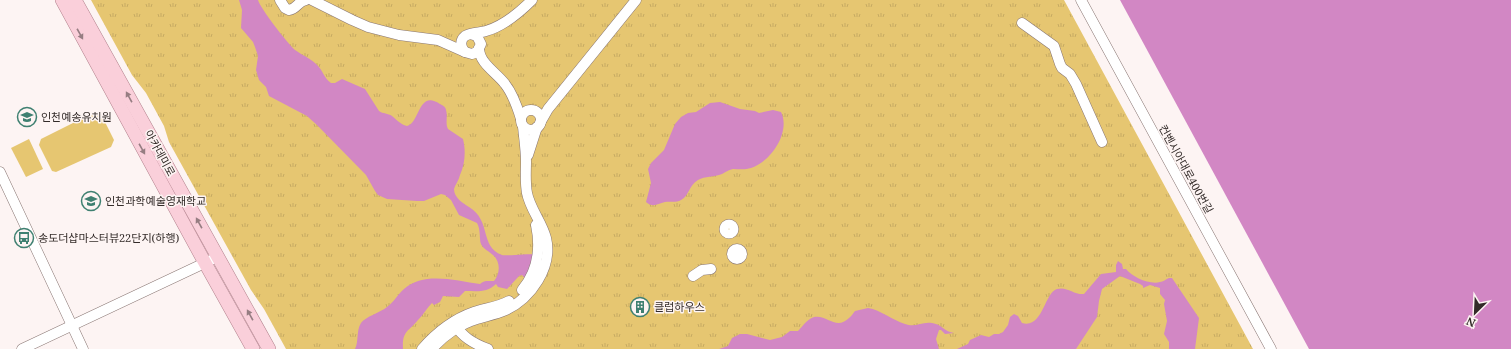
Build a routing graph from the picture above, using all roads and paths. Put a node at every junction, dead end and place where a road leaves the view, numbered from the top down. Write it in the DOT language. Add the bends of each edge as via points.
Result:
graph roads {
  1 [pos="62,0"];
  2 [pos="75,0"];
  3 [pos="280,0"];
  4 [pos="306,0"];
  5 [pos="312,0"];
  6 [pos="532,0"];
  7 [pos="636,0"];
  8 [pos="1081,0"];
  9 [pos="1022,23"];
  10 [pos="485,32"];
  11 [pos="468,35"];
  12 [pos="438,40"];
  13 [pos="480,45"];
  14 [pos="467,53"];
  15 [pos="487,64"];
  16 [pos="548,109"];
  17 [pos="525,115"];
  18 [pos="539,125"];
  19 [pos="1102,142"];
  20 [pos="526,161"];
  21 [pos="0,172"];
  22 [pos="218,257"];
  23 [pos="205,263"];
  24 [pos="711,269"];
  25 [pos="692,276"];
  26 [pos="455,325"];
  27 [pos="72,326"];
  28 [pos="22,349"];
  29 [pos="84,349"];
  30 [pos="253,349"];
  31 [pos="269,349"];
  32 [pos="422,349"];
  33 [pos="432,349"];
  34 [pos="488,349"];
  35 [pos="1271,349"];
  1 -- 23 [label="main road, 아카데미로, one-way"];
  22 -- 2 [label="main road, 아카데미로, one-way"];
  3 -- 4 [label="street" via="289,10"];
  5 -- 12 [label="street" via="374,28 399,35"];
  6 -- 10 [label="street" via="514,16"];
  7 -- 16 [label="street"];
  8 -- 35 [label="street, 컨벤시아대로400번길"];
  9 -- 19 [label="street" via="1054,46 1062,68 1070,74 1076,84"];
  10 -- 11 [label="street"];
  10 -- 13 [label="street"];
  11 -- 12 [label="street"];
  11 -- 13 [label="street" via="477,36"];
  11 -- 14 [label="street" via="461,42 463,50"];
  12 -- 14 [label="street"];
  13 -- 14 [label="street" via="475,53"];
  13 -- 15 [label="street" via="480,55"];
  14 -- 15 [label="street"];
  15 -- 17 [label="street" via="506,84"];
  16 -- 17 [label="street"];
  16 -- 18 [label="street"];
  17 -- 18 [label="street" via="540,117"];
  17 -- 18 [label="street" via="525,128 531,130"];
  17 -- 20 [label="street"];
  18 -- 20 [label="street"];
  20 -- 26 [label="street" via="527,192 534,212 542,254 537,260 535,278 502,305 473,313"];
  21 -- 27 [label="street"];
  22 -- 23 [label="street"];
  31 -- 22 [label="main road, 아카데미로, one-way"];
  23 -- 27 [label="street"];
  23 -- 30 [label="main road, 아카데미로"];
  24 -- 25 [label="street" via="702,270"];
  26 -- 32 [label="street" via="431,339"];
  26 -- 33 [label="street"];
  26 -- 34 [label="street" via="468,340"];
  27 -- 28 [label="street"];
  27 -- 29 [label="street"];
}
